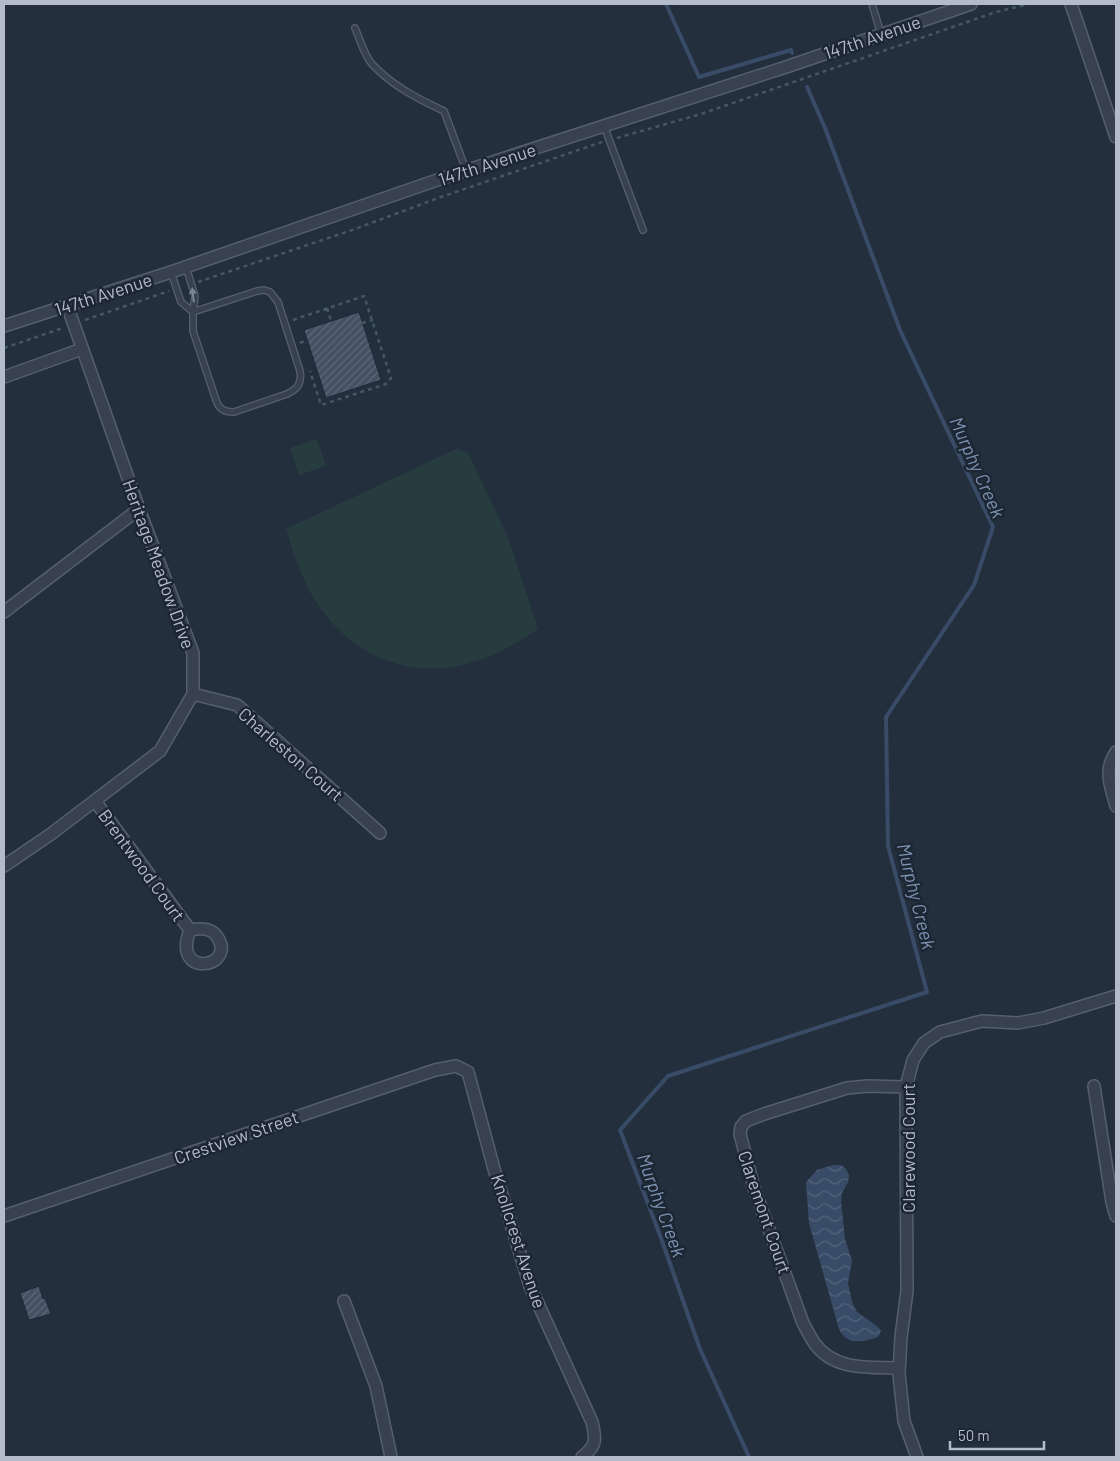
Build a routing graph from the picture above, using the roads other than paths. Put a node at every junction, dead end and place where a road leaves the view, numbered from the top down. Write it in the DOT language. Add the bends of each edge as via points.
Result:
graph roads {
  1 [pos="872,4"];
  2 [pos="971,4"];
  3 [pos="1071,4"];
  4 [pos="355,28"];
  5 [pos="881,34"];
  6 [pos="604,126"];
  7 [pos="1116,137"];
  8 [pos="466,170"];
  9 [pos="643,230"];
  10 [pos="186,267"];
  11 [pos="171,272"];
  12 [pos="66,305"];
  13 [pos="193,312"];
  14 [pos="4,326"];
  15 [pos="82,349"];
  16 [pos="4,377"];
  17 [pos="139,509"];
  18 [pos="4,612"];
  19 [pos="192,694"];
  20 [pos="1116,752"];
  21 [pos="95,801"];
  22 [pos="1116,806"];
  23 [pos="380,833"];
  24 [pos="4,866"];
  25 [pos="190,930"];
  26 [pos="1116,996"];
  27 [pos="468,1072"];
  28 [pos="1094,1086"];
  29 [pos="906,1087"];
  30 [pos="4,1216"];
  31 [pos="1116,1216"];
  32 [pos="344,1301"];
  33 [pos="899,1368"];
  34 [pos="391,1457"];
  35 [pos="582,1457"];
  36 [pos="918,1457"];
  1 -- 5 [label="lane"];
  2 -- 5 [label="street, 147th Avenue"];
  3 -- 7 [label="street"];
  4 -- 8 [label="lane" via="370,62 412,95 444,111"];
  5 -- 6 [label="street, 147th Avenue"];
  6 -- 8 [label="street, 147th Avenue"];
  6 -- 9 [label="lane"];
  8 -- 10 [label="street, 147th Avenue"];
  10 -- 11 [label="street, 147th Avenue"];
  13 -- 10 [label="lane, one-way" via="195,296"];
  11 -- 12 [label="street, 147th Avenue"];
  11 -- 13 [label="lane" via="181,302"];
  12 -- 14 [label="street, 147th Avenue"];
  12 -- 15 [label="street, Heritage Meadow Drive"];
  13 -- 13 [label="lane" via="193,331 222,410 234,412 287,394 299,385 300,371 278,302 270,292 257,291"];
  15 -- 16 [label="street"];
  15 -- 17 [label="street, Heritage Meadow Drive"];
  17 -- 18 [label="street"];
  17 -- 19 [label="street, Heritage Meadow Drive" via="193,653"];
  19 -- 21 [label="street, Heritage Meadow Drive" via="160,751"];
  19 -- 23 [label="street, Charleston Court" via="237,705"];
  20 -- 22 [label="street" via="1108,776"];
  21 -- 24 [label="street, Heritage Meadow Drive"];
  21 -- 25 [label="street, Brentwood Court"];
  26 -- 29 [label="street, Clarewood Court" via="1044,1018 1018,1023 982,1021 940,1032 924,1043 913,1060"];
  27 -- 30 [label="street, Crestview Street" via="456,1066 435,1070"];
  27 -- 35 [label="street, Knollcrest Avenue" via="530,1286 592,1422 594,1444"];
  28 -- 31 [label="street"];
  29 -- 33 [label="street, Clarewood Court" via="907,1291"];
  29 -- 33 [label="street, Claremont Court" via="868,1086 838,1090 746,1121 740,1134 754,1188 803,1323 815,1343 838,1363"];
  32 -- 34 [label="street" via="376,1386"];
  33 -- 36 [label="street, Clarewood Court" via="904,1421"];
}
